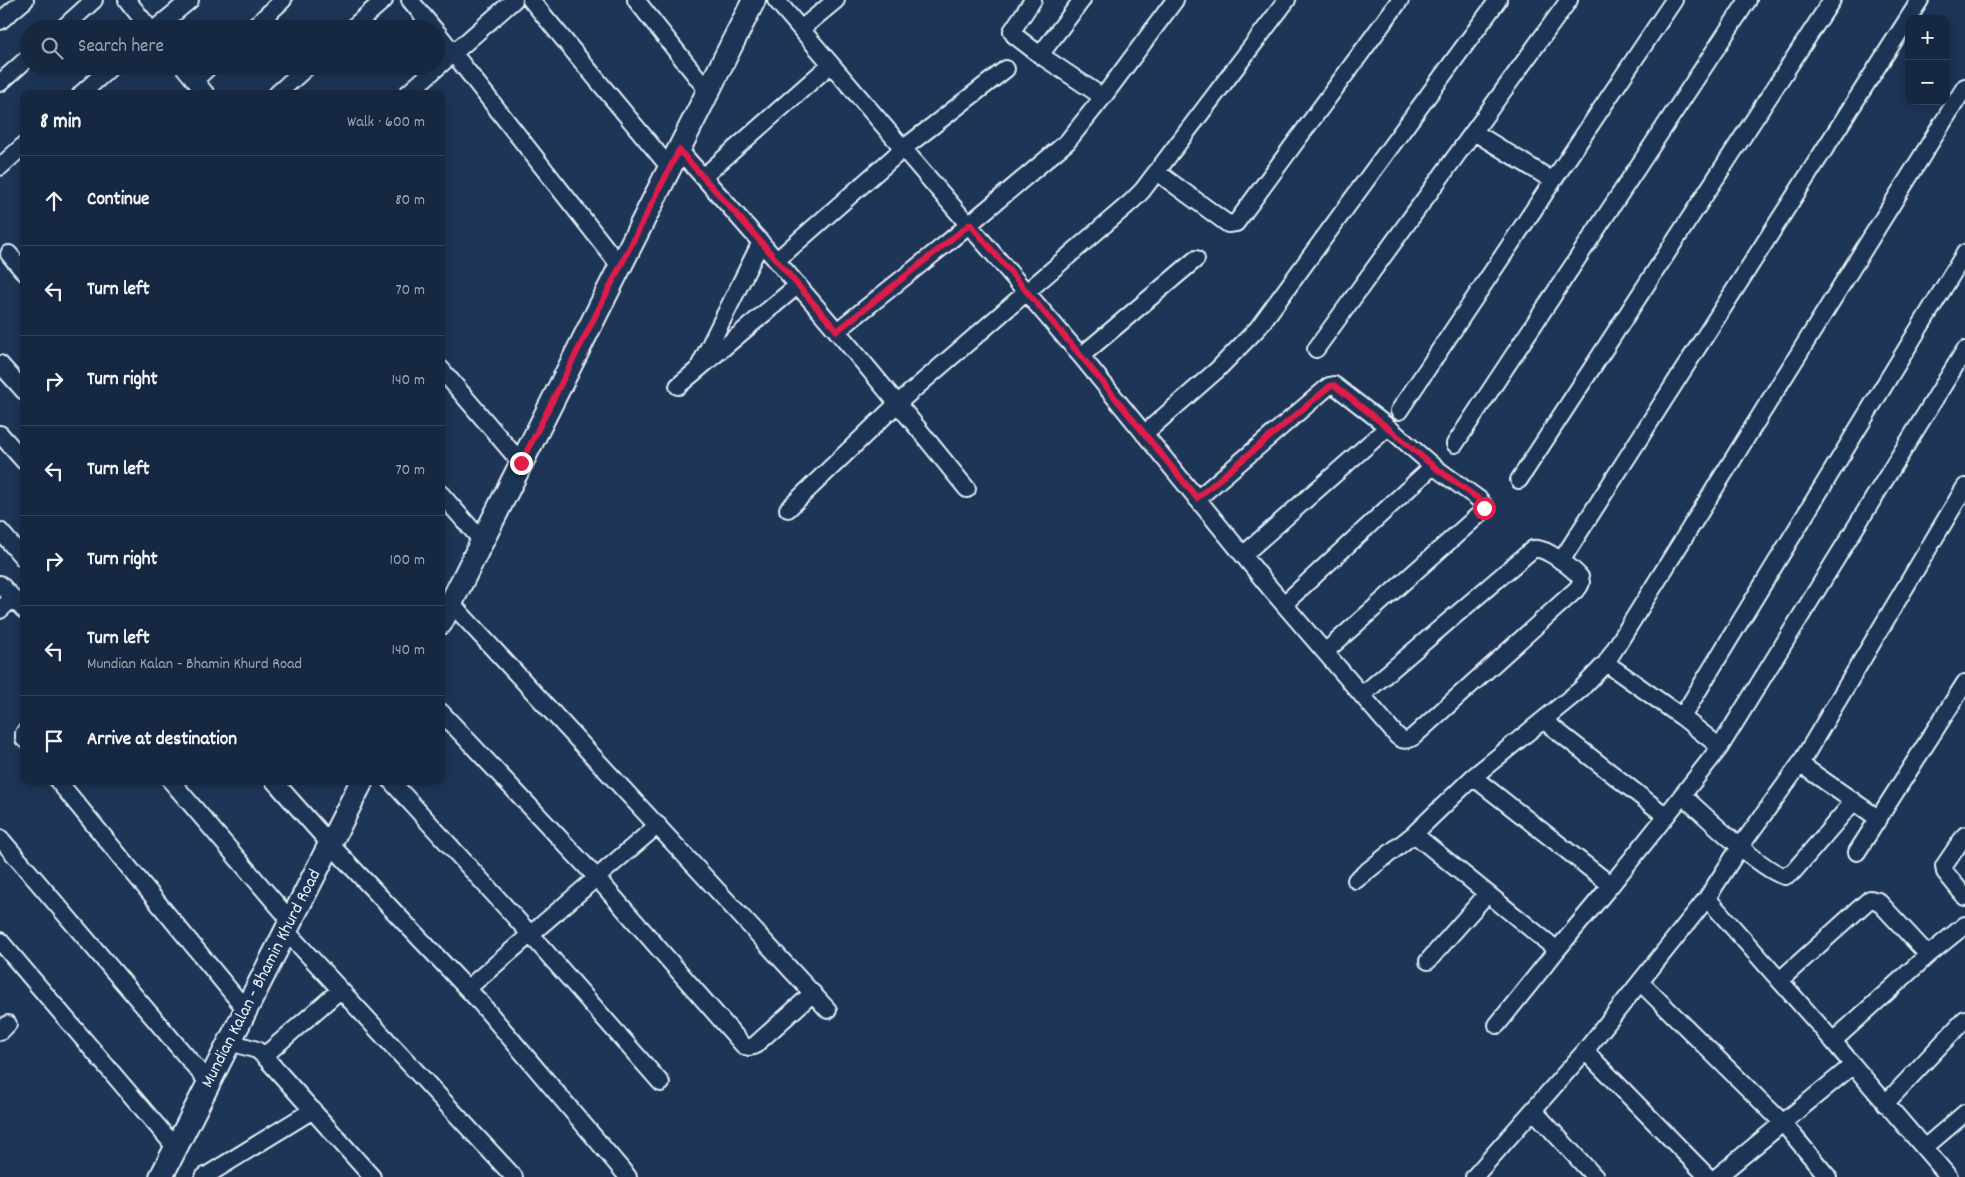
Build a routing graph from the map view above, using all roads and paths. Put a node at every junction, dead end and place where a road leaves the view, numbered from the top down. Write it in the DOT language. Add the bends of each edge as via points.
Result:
graph roads {
  1 [pos="25,0"];
  2 [pos="94,0"];
  3 [pos="127,0"];
  4 [pos="190,0"];
  5 [pos="284,0"];
  6 [pos="384,0"];
  7 [pos="410,0"];
  8 [pos="514,0"];
  9 [pos="531,0"];
  10 [pos="636,0"];
  11 [pos="754,0"];
  12 [pos="776,0"];
  13 [pos="836,0"];
  14 [pos="1033,0"];
  15 [pos="1082,0"];
  16 [pos="1175,0"];
  17 [pos="1286,0"];
  18 [pos="1400,0"];
  19 [pos="1498,0"];
  20 [pos="1569,0"];
  21 [pos="1674,0"];
  22 [pos="1748,0"];
  23 [pos="1832,0"];
  24 [pos="1920,0"];
  25 [pos="72,20"];
  26 [pos="143,20"];
  27 [pos="166,20"];
  28 [pos="262,20"];
  29 [pos="361,20"];
  30 [pos="427,20"];
  31 [pos="0,21"];
  32 [pos="801,28"];
  33 [pos="445,42"];
  34 [pos="454,52"];
  35 [pos="1040,54"];
  36 [pos="445,60"];
  37 [pos="832,64"];
  38 [pos="20,65"];
  39 [pos="1006,69"];
  40 [pos="102,75"];
  41 [pos="191,75"];
  42 [pos="200,75"];
  43 [pos="298,75"];
  44 [pos="428,75"];
  45 [pos="195,80"];
  46 [pos="0,82"];
  47 [pos="1965,87"];
  48 [pos="85,90"];
  49 [pos="203,90"];
  50 [pos="281,90"];
  51 [pos="411,90"];
  52 [pos="708,91"];
  53 [pos="1103,98"];
  54 [pos="1474,132"];
  55 [pos="904,148"];
  56 [pos="20,149"];
  57 [pos="674,159"];
  58 [pos="0,167"];
  59 [pos="1157,172"];
  60 [pos="703,177"];
  61 [pos="1552,180"];
  62 [pos="970,224"];
  63 [pos="761,242"];
  64 [pos="1965,253"];
  65 [pos="9,254"];
  66 [pos="1196,259"];
  67 [pos="777,260"];
  68 [pos="620,266"];
  69 [pos="20,267"];
  70 [pos="798,286"];
  71 [pos="1026,292"];
  72 [pos="837,331"];
  73 [pos="1316,349"];
  74 [pos="1965,350"];
  75 [pos="1081,356"];
  76 [pos="0,364"];
  77 [pos="697,371"];
  78 [pos="445,374"];
  79 [pos="20,386"];
  80 [pos="678,386"];
  81 [pos="898,403"];
  82 [pos="1400,411"];
  83 [pos="1388,428"];
  84 [pos="0,434"];
  85 [pos="1144,434"];
  86 [pos="1455,444"];
  87 [pos="20,456"];
  88 [pos="521,463"];
  89 [pos="1433,466"];
  90 [pos="1519,480"];
  91 [pos="1965,488"];
  92 [pos="967,489"];
  93 [pos="1197,498"];
  94 [pos="445,499"];
  95 [pos="788,508"];
  96 [pos="0,531"];
  97 [pos="482,541"];
  98 [pos="20,554"];
  99 [pos="1243,555"];
  100 [pos="1561,561"];
  101 [pos="0,584"];
  102 [pos="451,603"];
  103 [pos="18,604"];
  104 [pos="1284,604"];
  105 [pos="0,610"];
  106 [pos="445,615"];
  107 [pos="1325,652"];
  108 [pos="1606,662"];
  109 [pos="1965,683"];
  110 [pos="1362,695"];
  111 [pos="445,716"];
  112 [pos="1682,717"];
  113 [pos="1543,720"];
  114 [pos="1720,747"];
  115 [pos="1800,764"];
  116 [pos="1473,777"];
  117 [pos="61,785"];
  118 [pos="174,785"];
  119 [pos="278,785"];
  120 [pos="358,785"];
  121 [pos="395,785"];
  122 [pos="1682,795"];
  123 [pos="1854,801"];
  124 [pos="1666,816"];
  125 [pos="1879,819"];
  126 [pos="658,825"];
  127 [pos="1414,834"];
  128 [pos="1965,835"];
  129 [pos="0,838"];
  130 [pos="330,844"];
  131 [pos="1740,847"];
  132 [pos="1857,852"];
  133 [pos="597,878"];
  134 [pos="1356,880"];
  135 [pos="1611,885"];
  136 [pos="1488,894"];
  137 [pos="1965,896"];
  138 [pos="1707,898"];
  139 [pos="1965,925"];
  140 [pos="288,926"];
  141 [pos="531,935"];
  142 [pos="0,941"];
  143 [pos="1558,950"];
  144 [pos="1928,955"];
  145 [pos="1428,961"];
  146 [pos="1780,980"];
  147 [pos="1640,982"];
  148 [pos="468,988"];
  149 [pos="340,990"];
  150 [pos="813,993"];
  151 [pos="246,1010"];
  152 [pos="828,1010"];
  153 [pos="1965,1019"];
  154 [pos="1497,1026"];
  155 [pos="1833,1041"];
  156 [pos="230,1042"];
  157 [pos="1585,1051"];
  158 [pos="264,1056"];
  159 [pos="1852,1065"];
  160 [pos="661,1083"];
  161 [pos="209,1084"];
  162 [pos="1885,1104"];
  163 [pos="313,1110"];
  164 [pos="1533,1110"];
  165 [pos="1965,1114"];
  166 [pos="1783,1123"];
  167 [pos="176,1148"];
  168 [pos="1924,1148"];
  169 [pos="1481,1175"];
  170 [pos="161,1177"];
  171 [pos="204,1177"];
  172 [pos="372,1177"];
  173 [pos="514,1177"];
  174 [pos="628,1177"];
  175 [pos="1595,1177"];
  176 [pos="1708,1177"];
  177 [pos="1718,1177"];
  178 [pos="1828,1177"];
  179 [pos="1949,1177"];
  1 -- 31 [label="street"];
  2 -- 25 [label="street"];
  3 -- 26 [label="street"];
  4 -- 27 [label="street"];
  5 -- 28 [label="street"];
  6 -- 29 [label="street"];
  7 -- 30 [label="street"];
  8 -- 34 [label="street"];
  9 -- 57 [label="street"];
  10 -- 52 [label="street"];
  11 -- 52 [label="street"];
  12 -- 32 [label="street"];
  13 -- 32 [label="street"];
  14 -- 35 [label="street" via="1012,31"];
  15 -- 35 [label="street"];
  16 -- 53 [label="street"];
  17 -- 59 [label="street"];
  18 -- 59 [label="street" via="1236,223 1228,224"];
  19 -- 85 [label="street" via="1258,328 1217,370"];
  20 -- 54 [label="street"];
  21 -- 61 [label="street"];
  22 -- 86 [label="street"];
  23 -- 90 [label="street"];
  24 -- 100 [label="street"];
  32 -- 37 [label="street"];
  33 -- 34 [label="street"];
  34 -- 36 [label="street"];
  34 -- 68 [label="street"];
  35 -- 53 [label="street"];
  37 -- 55 [label="street"];
  37 -- 60 [label="street"];
  38 -- 46 [label="street"];
  39 -- 55 [label="street"];
  40 -- 48 [label="street"];
  41 -- 45 [label="street"];
  42 -- 45 [label="street"];
  43 -- 50 [label="street"];
  44 -- 51 [label="street"];
  45 -- 49 [label="street"];
  47 -- 108 [label="street"];
  52 -- 57 [label="street"];
  53 -- 62 [label="street" via="1067,142"];
  54 -- 61 [label="street"];
  54 -- 73 [label="street"];
  55 -- 62 [label="street"];
  55 -- 67 [label="street"];
  56 -- 58 [label="street"];
  57 -- 60 [label="street"];
  57 -- 68 [label="street"];
  59 -- 71 [label="street" via="1132,201"];
  60 -- 63 [label="street"];
  61 -- 82 [label="street"];
  62 -- 71 [label="street"];
  62 -- 72 [label="street"];
  63 -- 67 [label="street"];
  63 -- 77 [label="street"];
  64 -- 112 [label="street"];
  65 -- 69 [label="street"];
  66 -- 75 [label="street"];
  67 -- 70 [label="street"];
  68 -- 88 [label="street"];
  70 -- 72 [label="street"];
  70 -- 77 [label="street"];
  71 -- 75 [label="street"];
  71 -- 81 [label="street"];
  72 -- 81 [label="street"];
  74 -- 114 [label="street"];
  75 -- 85 [label="street"];
  76 -- 79 [label="street"];
  77 -- 80 [label="street"];
  78 -- 88 [label="street"];
  81 -- 92 [label="street"];
  81 -- 95 [label="street"];
  83 -- 89 [label="street"];
  83 -- 93 [label="street" via="1332,385"];
  83 -- 99 [label="street"];
  84 -- 87 [label="street"];
  85 -- 93 [label="street"];
  88 -- 97 [label="street"];
  89 -- 104 [label="street"];
  89 -- 107 [label="street" via="1480,500 1484,506 1482,512"];
  91 -- 115 [label="street"];
  93 -- 99 [label="street"];
  94 -- 97 [label="street"];
  96 -- 98 [label="street"];
  97 -- 102 [label="street"];
  99 -- 104 [label="street"];
  100 -- 110 [label="street" via="1539,548 1533,549"];
  100 -- 110 [label="street" via="1580,576 1579,586 1409,739 1401,740"];
  101 -- 103 [label="street"];
  102 -- 106 [label="street"];
  102 -- 126 [label="street"];
  103 -- 105 [label="street"];
  104 -- 107 [label="street"];
  107 -- 110 [label="street"];
  108 -- 112 [label="street"];
  108 -- 113 [label="street" via="1594,677"];
  109 -- 125 [label="street"];
  111 -- 133 [label="street"];
  112 -- 114 [label="street"];
  113 -- 116 [label="street"];
  113 -- 124 [label="street"];
  114 -- 122 [label="street"];
  115 -- 123 [label="street"];
  115 -- 131 [label="street"];
  116 -- 127 [label="street"];
  116 -- 135 [label="street"];
  117 -- 151 [label="street"];
  118 -- 140 [label="street"];
  119 -- 130 [label="street"];
  120 -- 130 [label="street, Mundian Kalan - Bhamin Khurd Road"];
  121 -- 141 [label="street"];
  122 -- 124 [label="street"];
  122 -- 131 [label="street"];
  123 -- 125 [label="street"];
  123 -- 131 [label="street" via="1793,872 1785,876 1777,874"];
  124 -- 135 [label="street"];
  125 -- 132 [label="street"];
  126 -- 133 [label="street"];
  126 -- 150 [label="street"];
  127 -- 134 [label="street"];
  127 -- 136 [label="street"];
  128 -- 137 [label="street" via="1944,866 1945,872"];
  129 -- 161 [label="street"];
  130 -- 140 [label="street, Mundian Kalan - Bhamin Khurd Road"];
  130 -- 148 [label="street"];
  131 -- 138 [label="street"];
  133 -- 141 [label="street"];
  133 -- 150 [label="street" via="744,1046 754,1046"];
  135 -- 143 [label="street"];
  136 -- 143 [label="street"];
  136 -- 145 [label="street"];
  138 -- 146 [label="street"];
  138 -- 147 [label="street"];
  139 -- 144 [label="street"];
  140 -- 149 [label="street"];
  140 -- 151 [label="street, Mundian Kalan - Bhamin Khurd Road"];
  141 -- 148 [label="street"];
  141 -- 160 [label="street"];
  142 -- 167 [label="street"];
  143 -- 154 [label="street"];
  144 -- 146 [label="street" via="1878,901 1870,899"];
  144 -- 155 [label="street"];
  146 -- 155 [label="street"];
  147 -- 157 [label="street"];
  147 -- 166 [label="street"];
  148 -- 174 [label="street"];
  149 -- 158 [label="street"];
  149 -- 173 [label="street"];
  150 -- 152 [label="street"];
  151 -- 156 [label="street, Mundian Kalan - Bhamin Khurd Road"];
  153 -- 162 [label="street"];
  155 -- 159 [label="street"];
  156 -- 158 [label="street" via="256,1050"];
  156 -- 161 [label="street, Mundian Kalan - Bhamin Khurd Road"];
  157 -- 164 [label="street"];
  157 -- 176 [label="street"];
  158 -- 163 [label="street"];
  159 -- 162 [label="street"];
  159 -- 166 [label="street"];
  161 -- 167 [label="street, Mundian Kalan - Bhamin Khurd Road"];
  162 -- 168 [label="street"];
  163 -- 171 [label="street"];
  163 -- 172 [label="street"];
  164 -- 169 [label="street"];
  164 -- 175 [label="street"];
  165 -- 168 [label="street"];
  166 -- 177 [label="street"];
  166 -- 178 [label="street"];
  167 -- 170 [label="street, Mundian Kalan - Bhamin Khurd Road"];
  168 -- 179 [label="street"];
}
